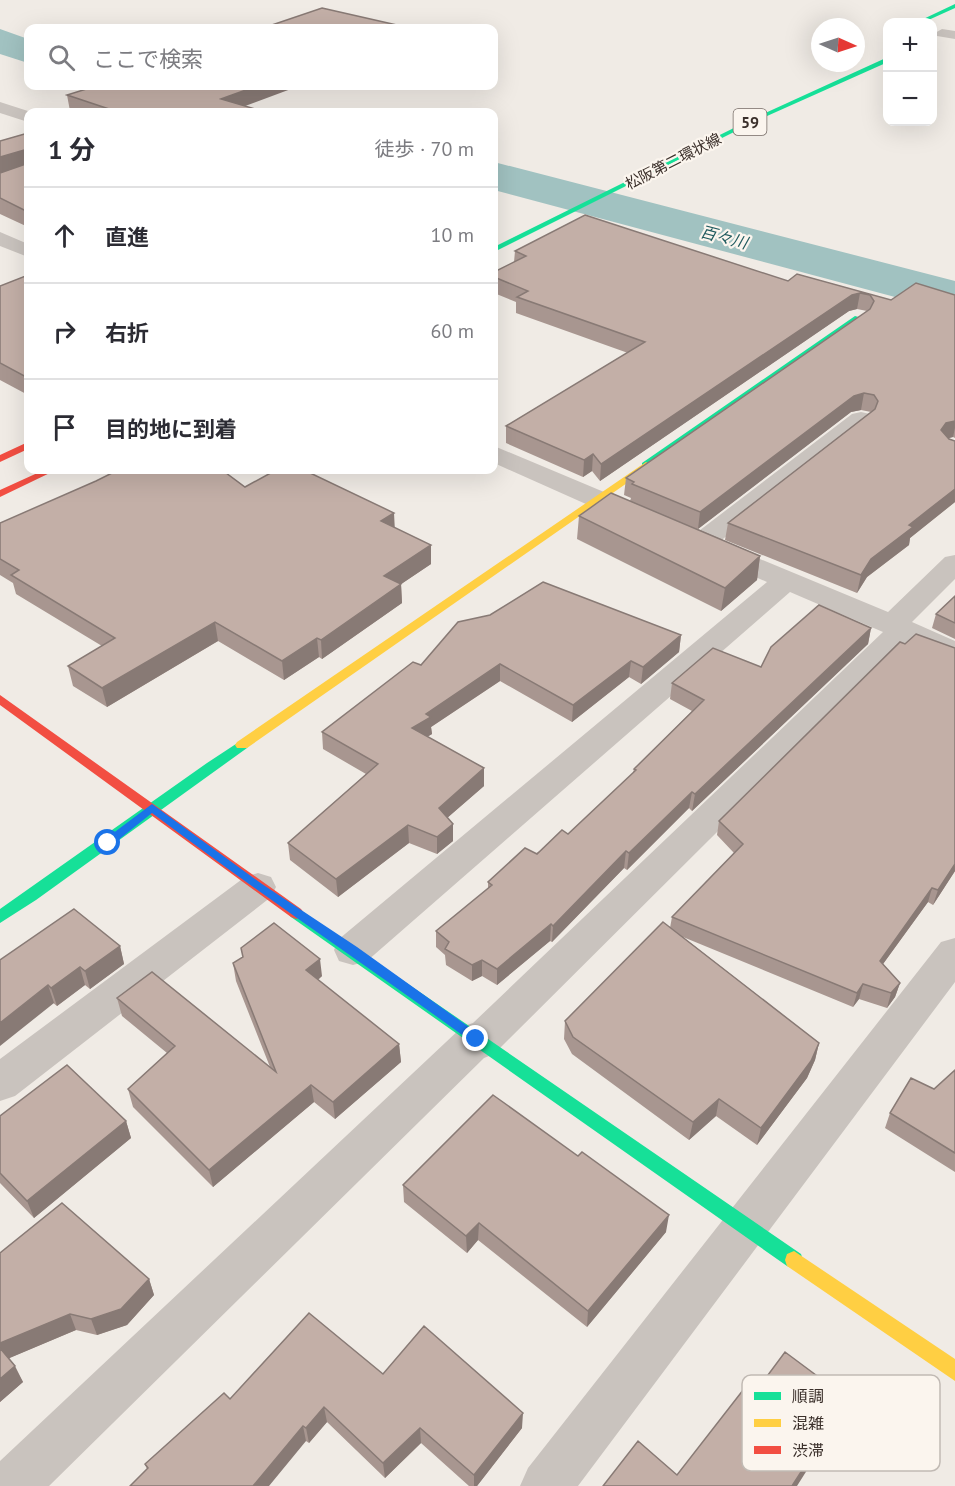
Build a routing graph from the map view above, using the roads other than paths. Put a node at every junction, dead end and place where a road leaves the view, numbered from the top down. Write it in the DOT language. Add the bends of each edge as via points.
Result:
graph roads {
  1 [pos="955,6"];
  2 [pos="929,18"];
  3 [pos="883,61"];
  4 [pos="0,106"];
  5 [pos="24,115"];
  6 [pos="0,238"];
  7 [pos="498,248"];
  8 [pos="24,249"];
  9 [pos="858,318"];
  10 [pos="861,418"];
  11 [pos="24,447"];
  12 [pos="498,456"];
  13 [pos="0,459"];
  14 [pos="42,474"];
  15 [pos="0,494"];
  16 [pos="597,500"];
  17 [pos="649,522"];
  18 [pos="955,563"];
  19 [pos="787,580"];
  20 [pos="898,627"];
  21 [pos="955,652"];
  22 [pos="0,699"];
  23 [pos="152,807"];
  24 [pos="258,887"];
  25 [pos="0,917"];
  26 [pos="353,950"];
  27 [pos="955,953"];
  28 [pos="478,1040"];
  29 [pos="0,1083"];
  30 [pos="746,1225"];
  31 [pos="955,1371"];
  32 [pos="12,1486"];
  33 [pos="546,1486"];
  1 -- 2 [label="street"];
  3 -- 7 [label="street, 松阪第二環状線 / 59" via="754,120"];
  4 -- 5 [label="street"];
  6 -- 8 [label="street"];
  9 -- 16 [label="street"];
  10 -- 19 [label="street" via="690,539"];
  11 -- 13 [label="street"];
  12 -- 16 [label="street"];
  14 -- 15 [label="street"];
  16 -- 17 [label="street"];
  16 -- 23 [label="street"];
  18 -- 20 [label="street"];
  19 -- 20 [label="street"];
  19 -- 26 [label="street"];
  20 -- 21 [label="street"];
  20 -- 28 [label="street"];
  22 -- 23 [label="street"];
  23 -- 24 [label="street"];
  23 -- 25 [label="street" via="108,843"];
  24 -- 26 [label="street"];
  24 -- 29 [label="street"];
  26 -- 28 [label="street"];
  27 -- 30 [label="street"];
  28 -- 30 [label="street"];
  28 -- 32 [label="street"];
  30 -- 31 [label="street"];
  30 -- 33 [label="street"];
}
